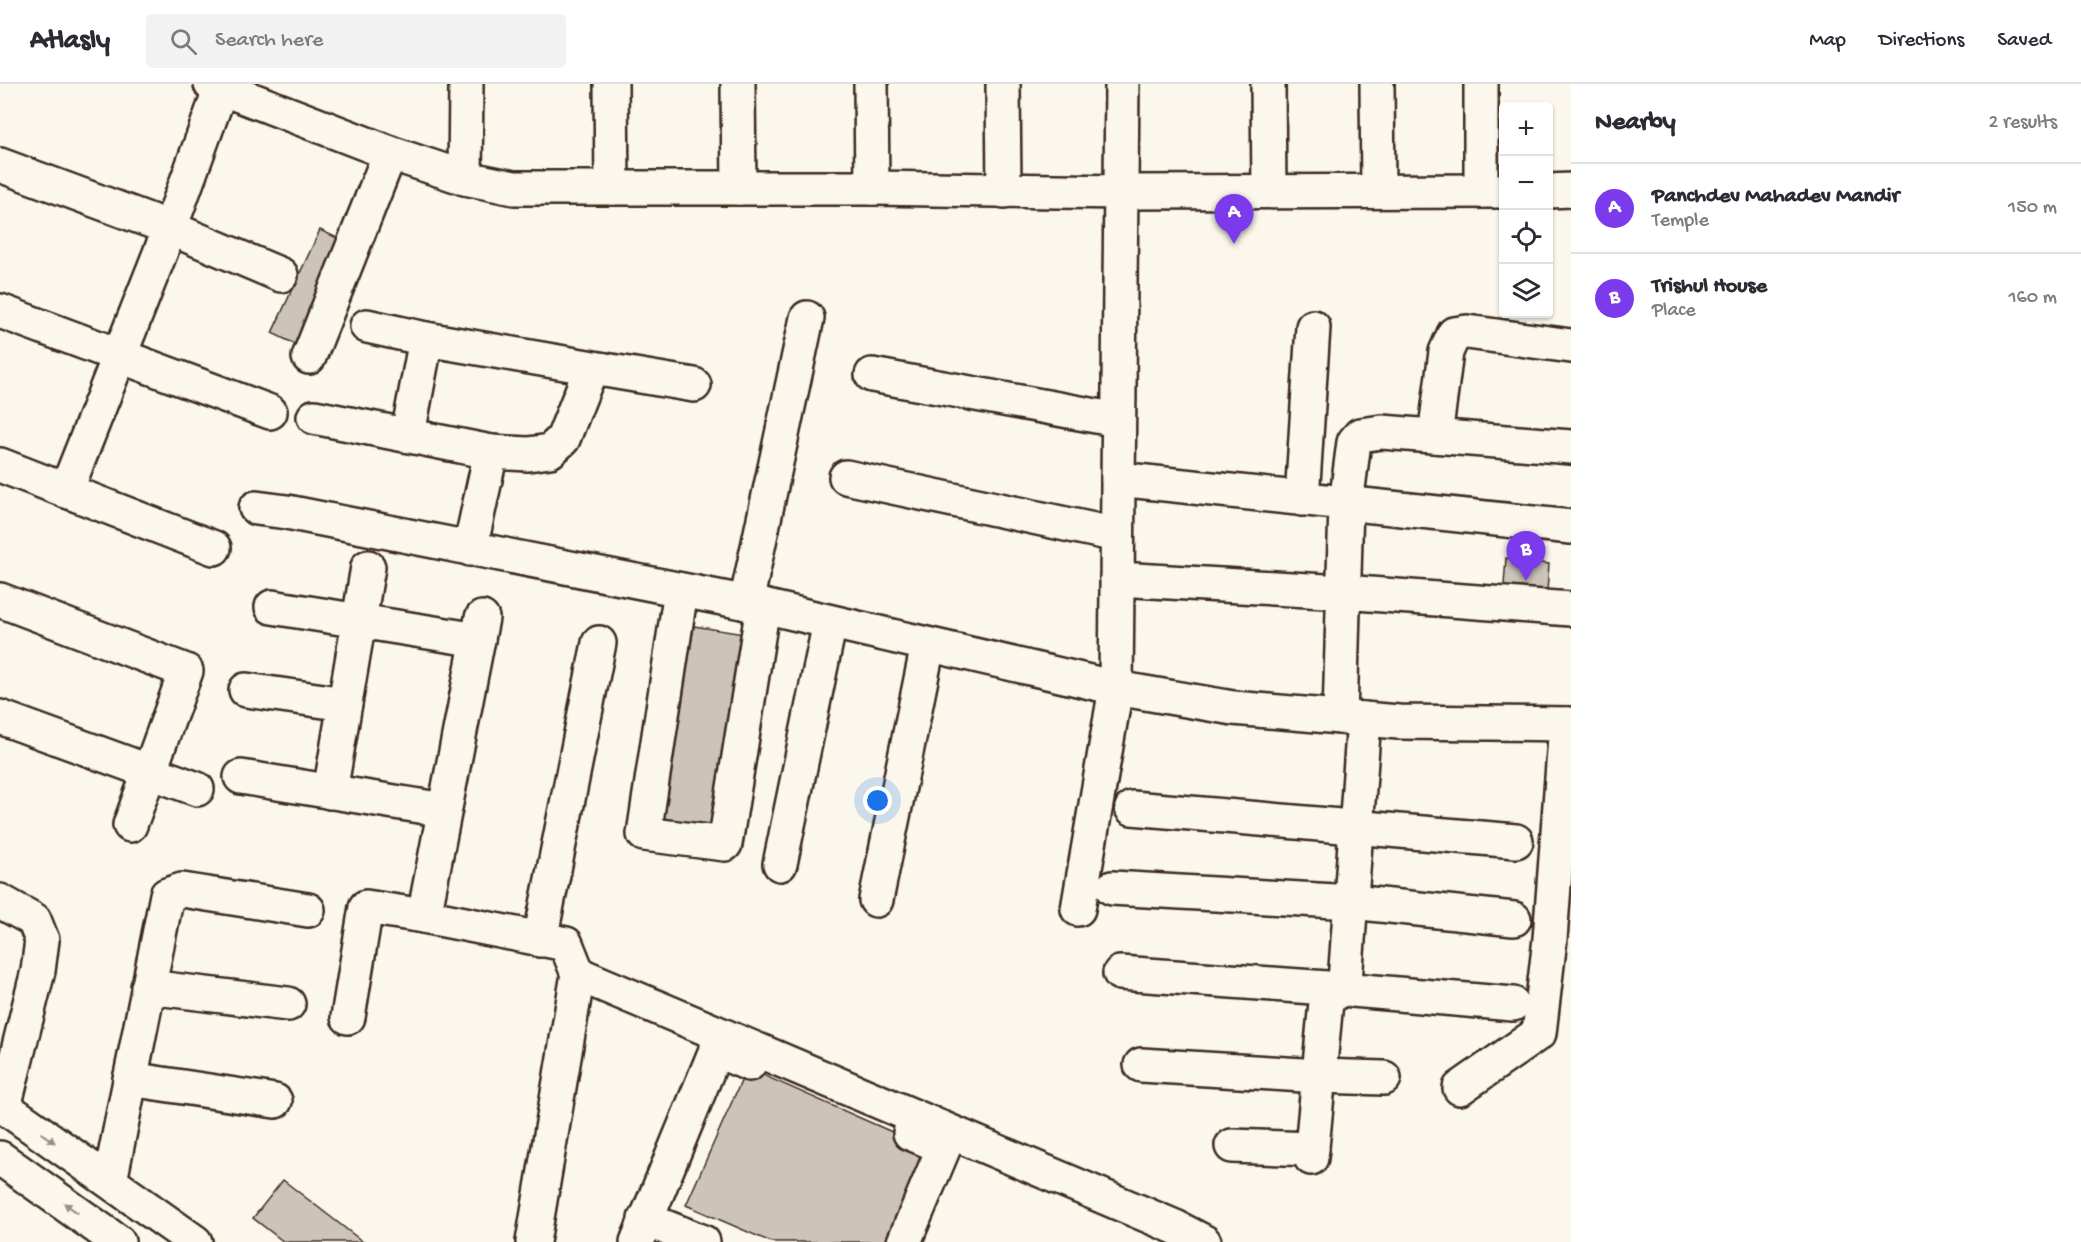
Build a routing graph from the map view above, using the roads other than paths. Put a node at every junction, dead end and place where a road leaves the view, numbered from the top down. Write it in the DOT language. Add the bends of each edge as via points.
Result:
graph roads {
  1 [pos="465,84"];
  2 [pos="611,84"];
  3 [pos="738,84"];
  4 [pos="871,84"];
  5 [pos="1003,84"];
  6 [pos="1122,84"];
  7 [pos="1268,84"];
  8 [pos="1377,84"];
  9 [pos="1481,84"];
  10 [pos="216,86"];
  11 [pos="390,153"];
  12 [pos="0,165"];
  13 [pos="465,178"];
  14 [pos="612,188"];
  15 [pos="739,188"];
  16 [pos="872,188"];
  17 [pos="1553,190"];
  18 [pos="1571,190"];
  19 [pos="1004,191"];
  20 [pos="1269,191"];
  21 [pos="1378,191"];
  22 [pos="1492,191"];
  23 [pos="1120,192"];
  24 [pos="170,228"];
  25 [pos="281,275"];
  26 [pos="0,311"];
  27 [pos="807,318"];
  28 [pos="367,326"];
  29 [pos="1313,327"];
  30 [pos="426,339"];
  31 [pos="1571,346"];
  32 [pos="120,355"];
  33 [pos="309,357"];
  34 [pos="605,370"];
  35 [pos="872,375"];
  36 [pos="694,386"];
  37 [pos="270,412"];
  38 [pos="315,417"];
  39 [pos="1118,420"];
  40 [pos="408,434"];
  41 [pos="1435,436"];
  42 [pos="1571,447"];
  43 [pos="491,452"];
  44 [pos="0,465"];
  45 [pos="846,477"];
  46 [pos="1118,479"];
  47 [pos="66,491"];
  48 [pos="1302,499"];
  49 [pos="1346,504"];
  50 [pos="256,508"];
  51 [pos="1571,527"];
  52 [pos="1117,535"];
  53 [pos="213,548"];
  54 [pos="470,549"];
  55 [pos="368,567"];
  56 [pos="1117,579"];
  57 [pos="681,590"];
  58 [pos="1343,592"];
  59 [pos="0,600"];
  60 [pos="754,605"];
  61 [pos="272,607"];
  62 [pos="1571,609"];
  63 [pos="359,621"];
  64 [pos="830,622"];
  65 [pos="599,643"];
  66 [pos="928,645"];
  67 [pos="1116,688"];
  68 [pos="246,690"];
  69 [pos="345,704"];
  70 [pos="0,717"];
  71 [pos="1352,718"];
  72 [pos="1569,724"];
  73 [pos="149,771"];
  74 [pos="241,777"];
  75 [pos="197,789"];
  76 [pos="330,792"];
  77 [pos="1132,808"];
  78 [pos="444,810"];
  79 [pos="130,825"];
  80 [pos="1357,827"];
  81 [pos="1516,841"];
  82 [pos="780,864"];
  83 [pos="1112,888"];
  84 [pos="876,900"];
  85 [pos="0,901"];
  86 [pos="1352,902"];
  87 [pos="1078,909"];
  88 [pos="308,910"];
  89 [pos="424,916"];
  90 [pos="1514,919"];
  91 [pos="540,940"];
  92 [pos="578,974"];
  93 [pos="1120,974"];
  94 [pos="148,987"];
  95 [pos="1341,989"];
  96 [pos="288,1004"];
  97 [pos="1513,1004"];
  98 [pos="348,1017"];
  99 [pos="1141,1065"];
  100 [pos="1319,1076"];
  101 [pos="1384,1078"];
  102 [pos="130,1079"];
  103 [pos="1460,1088"];
  104 [pos="275,1101"];
  105 [pos="2,1106"];
  106 [pos="1232,1146"];
  107 [pos="0,1158"];
  108 [pos="110,1181"];
  109 [pos="641,1230"];
  110 [pos="118,1242"];
  111 [pos="195,1242"];
  112 [pos="533,1242"];
  113 [pos="703,1242"];
  114 [pos="904,1242"];
  115 [pos="1204,1242"];
  1 -- 13 [label="street"];
  2 -- 14 [label="street"];
  3 -- 15 [label="street"];
  4 -- 16 [label="street"];
  5 -- 19 [label="street"];
  6 -- 23 [label="street"];
  7 -- 20 [label="street"];
  8 -- 21 [label="street"];
  9 -- 22 [label="street"];
  10 -- 11 [label="street"];
  10 -- 24 [label="street"];
  11 -- 13 [label="street"];
  11 -- 33 [label="street"];
  12 -- 24 [label="street"];
  13 -- 14 [label="street" via="514,188"];
  14 -- 15 [label="street"];
  15 -- 16 [label="street"];
  16 -- 19 [label="street"];
  17 -- 18 [label="street"];
  19 -- 23 [label="street"];
  20 -- 21 [label="street"];
  20 -- 23 [label="street"];
  21 -- 22 [label="street"];
  23 -- 39 [label="street"];
  24 -- 25 [label="street"];
  24 -- 32 [label="street"];
  26 -- 32 [label="street"];
  27 -- 60 [label="street"];
  28 -- 30 [label="street"];
  29 -- 48 [label="street"];
  30 -- 34 [label="street"];
  30 -- 40 [label="street"];
  31 -- 41 [label="street" via="1467,332 1454,334 1446,352"];
  32 -- 37 [label="street"];
  32 -- 47 [label="street"];
  34 -- 36 [label="street"];
  34 -- 43 [label="street" via="588,376 563,439 550,451"];
  35 -- 39 [label="street"];
  38 -- 40 [label="street"];
  39 -- 46 [label="street"];
  40 -- 43 [label="street"];
  41 -- 42 [label="street"];
  41 -- 49 [label="street" via="1382,432 1360,435 1354,442"];
  43 -- 54 [label="street"];
  44 -- 47 [label="street"];
  45 -- 52 [label="street"];
  46 -- 48 [label="street"];
  46 -- 52 [label="street"];
  47 -- 53 [label="street"];
  48 -- 49 [label="street"];
  49 -- 51 [label="street"];
  49 -- 58 [label="street"];
  50 -- 54 [label="street"];
  52 -- 56 [label="street"];
  54 -- 57 [label="street"];
  55 -- 63 [label="street"];
  56 -- 58 [label="street"];
  56 -- 67 [label="street"];
  57 -- 60 [label="street"];
  57 -- 60 [label="street" via="644,834 724,844"];
  58 -- 62 [label="street"];
  58 -- 71 [label="street"];
  59 -- 73 [label="street" via="186,671"];
  60 -- 64 [label="street"];
  61 -- 63 [label="street"];
  63 -- 69 [label="street"];
  63 -- 78 [label="street" via="480,629"];
  64 -- 66 [label="street"];
  64 -- 82 [label="street"];
  65 -- 91 [label="street"];
  66 -- 67 [label="street"];
  66 -- 84 [label="street"];
  67 -- 71 [label="street" via="1233,708"];
  67 -- 87 [label="street"];
  68 -- 69 [label="street"];
  69 -- 76 [label="street"];
  70 -- 73 [label="street"];
  71 -- 72 [label="street"];
  71 -- 80 [label="street"];
  72 -- 103 [label="street" via="1539,1033"];
  73 -- 75 [label="street"];
  73 -- 79 [label="street"];
  74 -- 76 [label="street"];
  76 -- 78 [label="street"];
  77 -- 80 [label="street"];
  78 -- 89 [label="street"];
  80 -- 81 [label="street"];
  80 -- 86 [label="street"];
  83 -- 86 [label="street"];
  85 -- 105 [label="street" via="34,920 42,940 38,970"];
  86 -- 90 [label="street"];
  86 -- 95 [label="street" via="1345,982"];
  88 -- 94 [label="street" via="182,890 167,894"];
  89 -- 91 [label="street"];
  89 -- 98 [label="street" via="366,907"];
  91 -- 92 [label="street" via="566,944"];
  92 -- 112 [label="street"];
  92 -- 115 [label="street"];
  93 -- 95 [label="street"];
  94 -- 96 [label="street"];
  94 -- 102 [label="street"];
  95 -- 97 [label="street"];
  95 -- 100 [label="street" via="1326,1002"];
  99 -- 100 [label="street"];
  100 -- 101 [label="street"];
  100 -- 106 [label="street" via="1311,1153"];
  102 -- 104 [label="street"];
  102 -- 108 [label="street"];
  105 -- 108 [label="street, one-way"];
  110 -- 107 [label="street, one-way"];
  108 -- 111 [label="street"];
  109 -- 113 [label="street"];
  109 -- 114 [label="street" via="716,1050 944,1148"];
}
